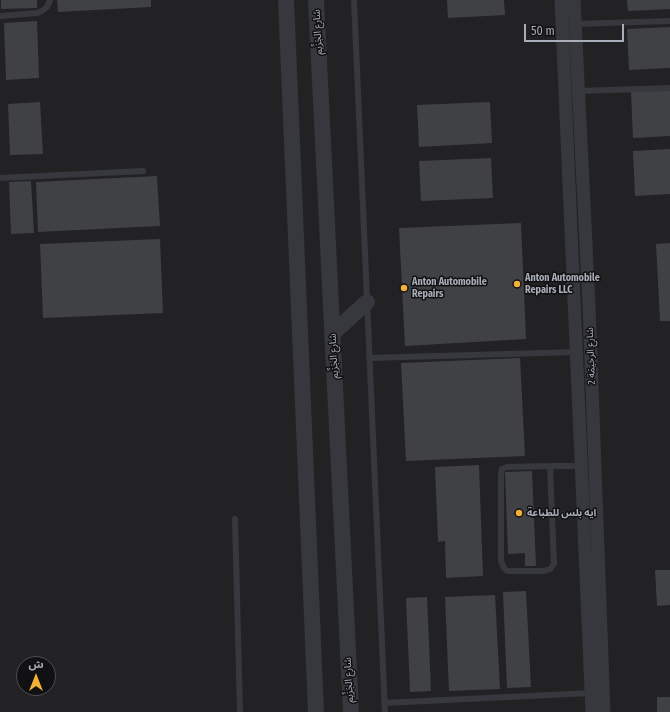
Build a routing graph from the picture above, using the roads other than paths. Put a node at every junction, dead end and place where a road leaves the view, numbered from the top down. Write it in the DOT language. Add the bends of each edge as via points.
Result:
graph roads {
  1 [pos="50,0"];
  2 [pos="286,0"];
  3 [pos="316,0"];
  4 [pos="354,0"];
  5 [pos="561,0"];
  6 [pos="574,0"];
  7 [pos="0,16"];
  8 [pos="670,21"];
  9 [pos="575,24"];
  10 [pos="670,88"];
  11 [pos="578,91"];
  12 [pos="143,171"];
  13 [pos="0,178"];
  14 [pos="367,302"];
  15 [pos="589,306"];
  16 [pos="574,307"];
  17 [pos="333,333"];
  18 [pos="576,352"];
  19 [pos="369,358"];
  20 [pos="550,466"];
  21 [pos="581,466"];
  22 [pos="583,514"];
  23 [pos="552,515"];
  24 [pos="235,518"];
  25 [pos="591,693"];
  26 [pos="384,703"];
  27 [pos="240,712"];
  28 [pos="316,712"];
  29 [pos="351,712"];
  30 [pos="385,712"];
  31 [pos="592,712"];
  32 [pos="604,712"];
  1 -- 7 [label="lane" via="47,7 37,13"];
  2 -- 28 [label="street"];
  3 -- 17 [label="street, شارع الجَزِّيم"];
  4 -- 14 [label="lane"];
  5 -- 16 [label="street, شارع الرخيمَة 2"];
  6 -- 9 [label="street, شارع الرخيمَة 2"];
  8 -- 9 [label="lane"];
  9 -- 11 [label="street, شارع الرخيمَة 2"];
  10 -- 11 [label="lane"];
  11 -- 15 [label="street, شارع الرخيمَة 2"];
  12 -- 13 [label="lane"];
  14 -- 17 [label="street"];
  14 -- 19 [label="lane"];
  15 -- 16 [label="street"];
  15 -- 32 [label="street, شارع الرخيمَة 2"];
  16 -- 18 [label="street, شارع الرخيمَة 2"];
  17 -- 29 [label="street, شارع الجَزِّيم"];
  18 -- 19 [label="lane"];
  18 -- 21 [label="street, شارع الرخيمَة 2"];
  19 -- 26 [label="lane"];
  20 -- 21 [label="lane"];
  20 -- 23 [label="lane"];
  20 -- 23 [label="lane" via="507,467 501,472 501,561 504,568 511,572 544,571 552,567"];
  21 -- 22 [label="street, شارع الرخيمَة 2"];
  22 -- 23 [label="lane"];
  22 -- 25 [label="street, شارع الرخيمَة 2"];
  24 -- 27 [label="lane"];
  25 -- 26 [label="lane"];
  25 -- 31 [label="street, شارع الرخيمَة 2"];
  26 -- 30 [label="lane"];
}
